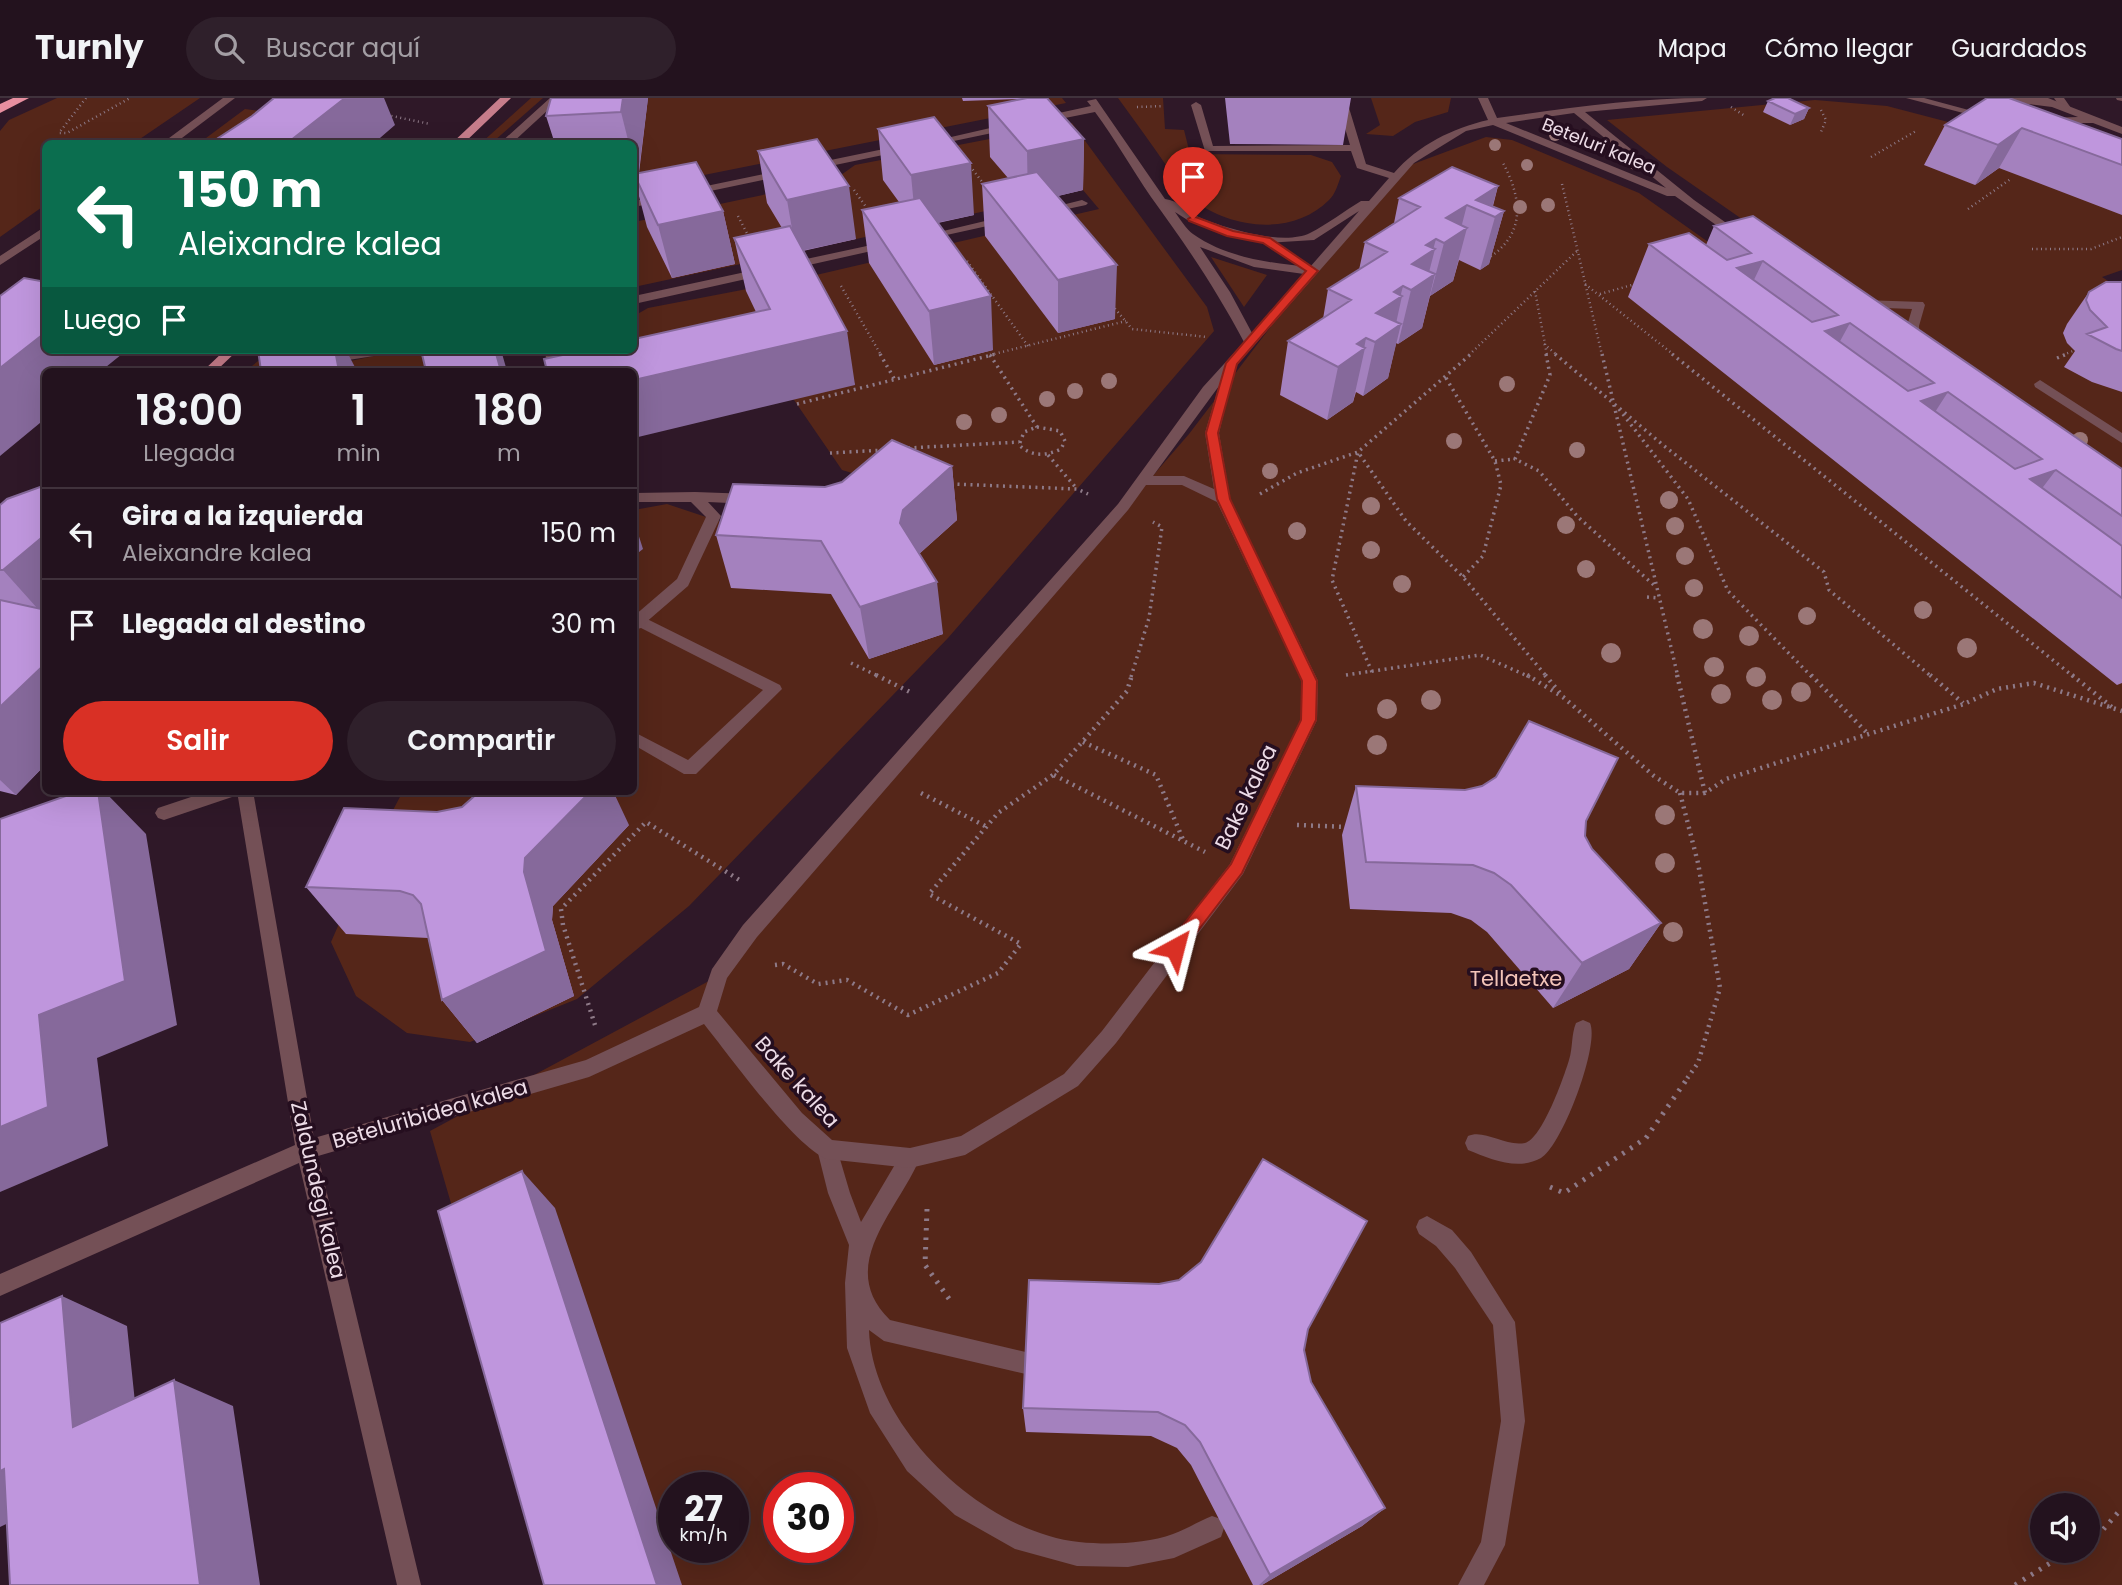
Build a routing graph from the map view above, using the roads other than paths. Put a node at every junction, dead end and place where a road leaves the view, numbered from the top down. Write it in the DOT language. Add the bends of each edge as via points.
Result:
graph roads {
  1 [pos="23,98"];
  2 [pos="230,98"];
  3 [pos="506,98"];
  4 [pos="556,98"];
  5 [pos="1090,98"];
  6 [pos="1341,98"];
  7 [pos="1483,98"];
  8 [pos="1702,98"];
  9 [pos="1911,98"];
  10 [pos="2006,98"];
  11 [pos="2039,98"];
  12 [pos="2059,98"];
  13 [pos="1196,104"];
  14 [pos="0,108"];
  15 [pos="1098,108"];
  16 [pos="2066,108"];
  17 [pos="1576,110"];
  18 [pos="1995,117"];
  19 [pos="2094,120"];
  20 [pos="2032,121"];
  21 [pos="1494,122"];
  22 [pos="2122,131"];
  23 [pos="172,140"];
  24 [pos="460,140"];
  25 [pos="509,140"];
  26 [pos="1354,148"];
  27 [pos="1397,177"];
  28 [pos="1384,192"];
  29 [pos="1155,194"];
  30 [pos="1690,202"];
  31 [pos="637,203"];
  32 [pos="1082,203"];
  33 [pos="42,232"];
  34 [pos="1186,235"];
  35 [pos="1266,240"];
  36 [pos="1750,244"];
  37 [pos="0,261"];
  38 [pos="1312,271"];
  39 [pos="637,299"];
  40 [pos="1851,302"];
  41 [pos="1250,342"];
  42 [pos="228,354"];
  43 [pos="366,354"];
  44 [pos="1908,354"];
  45 [pos="311,356"];
  46 [pos="1231,363"];
  47 [pos="212,368"];
  48 [pos="2040,384"];
  49 [pos="2122,439"];
  50 [pos="1140,481"];
  51 [pos="637,497"];
  52 [pos="695,497"];
  53 [pos="1223,499"];
  54 [pos="771,500"];
  55 [pos="637,621"];
  56 [pos="637,622"];
  57 [pos="637,740"];
  58 [pos="217,795"];
  59 [pos="245,795"];
  60 [pos="164,813"];
  61 [pos="707,1013"];
  62 [pos="1583,1029"];
  63 [pos="1475,1143"];
  64 [pos="827,1149"];
  65 [pos="306,1150"];
  66 [pos="910,1158"];
  67 [pos="1427,1227"];
  68 [pos="860,1245"];
  69 [pos="856,1283"];
  70 [pos="0,1285"];
  71 [pos="1030,1364"];
  72 [pos="1212,1528"];
  73 [pos="410,1585"];
  74 [pos="1470,1585"];
  1 -- 14 [label="highway"];
  2 -- 23 [label="street"];
  3 -- 24 [label="main road"];
  4 -- 25 [label="street"];
  5 -- 15 [label="street"];
  6 -- 26 [label="street"];
  7 -- 21 [label="street"];
  8 -- 17 [label="street, Bake kalea"];
  9 -- 18 [label="street"];
  10 -- 16 [label="street"];
  11 -- 16 [label="street"];
  12 -- 16 [label="street"];
  13 -- 26 [label="street" via="1209,149"];
  15 -- 29 [label="street"];
  15 -- 31 [label="street"];
  16 -- 19 [label="street"];
  17 -- 21 [label="street, Bake kalea"];
  17 -- 30 [label="street, Beteluri kalea"];
  19 -- 20 [label="street"];
  19 -- 22 [label="street"];
  21 -- 27 [label="street, Bake kalea" via="1454,133 1410,161"];
  21 -- 30 [label="street, Beteluri kalea"];
  26 -- 27 [label="street" via="1361,166"];
  27 -- 28 [label="street, Bake kalea"];
  28 -- 35 [label="street" via="1310,238"];
  28 -- 38 [label="street, Bake kalea"];
  29 -- 34 [label="street"];
  29 -- 35 [label="street" via="1193,219 1231,234"];
  30 -- 36 [label="street, Beteluri kalea"];
  32 -- 39 [label="street"];
  33 -- 37 [label="street"];
  34 -- 38 [label="street" via="1258,265"];
  34 -- 41 [label="street"];
  35 -- 38 [label="street"];
  38 -- 41 [label="street, Bake kalea"];
  40 -- 44 [label="street" via="1874,307 1919,305 1913,326 1919,362"];
  41 -- 46 [label="street, Bake kalea"];
  42 -- 47 [label="main road"];
  43 -- 45 [label="street" via="334,360"];
  46 -- 50 [label="street, Bake kalea"];
  46 -- 53 [label="street, Bake kalea" via="1212,433"];
  48 -- 49 [label="street"];
  50 -- 53 [label="street" via="1184,480"];
  50 -- 61 [label="street, Bake kalea" via="1123,507 750,931 719,975"];
  51 -- 52 [label="street"];
  52 -- 54 [label="street"];
  52 -- 55 [label="street" via="714,516 683,582"];
  53 -- 66 [label="street, Bake kalea" via="1310,681 1309,720 1237,869 1071,1080 965,1145"];
  56 -- 57 [label="street" via="774,689 690,769"];
  58 -- 60 [label="street"];
  59 -- 65 [label="street, Zaldundegi kalea"];
  61 -- 64 [label="street, Bake kalea" via="795,1120"];
  61 -- 65 [label="street, Beteluribidea kalea" via="589,1068"];
  62 -- 63 [label="street" via="1580,1059 1548,1136 1536,1150 1513,1155"];
  64 -- 66 [label="street, Bake kalea"];
  64 -- 68 [label="street"];
  65 -- 70 [label="street, Beteluribidea kalea"];
  65 -- 73 [label="street, Zaldundegi kalea"];
  66 -- 68 [label="street"];
  67 -- 74 [label="street" via="1463,1260 1504,1322 1513,1421 1493,1545"];
  68 -- 69 [label="street"];
  69 -- 71 [label="street" via="869,1315 884,1330"];
  69 -- 72 [label="street" via="858,1348 878,1405 915,1463 964,1506 1024,1540 1077,1554 1128,1555 1174,1546"];
}
